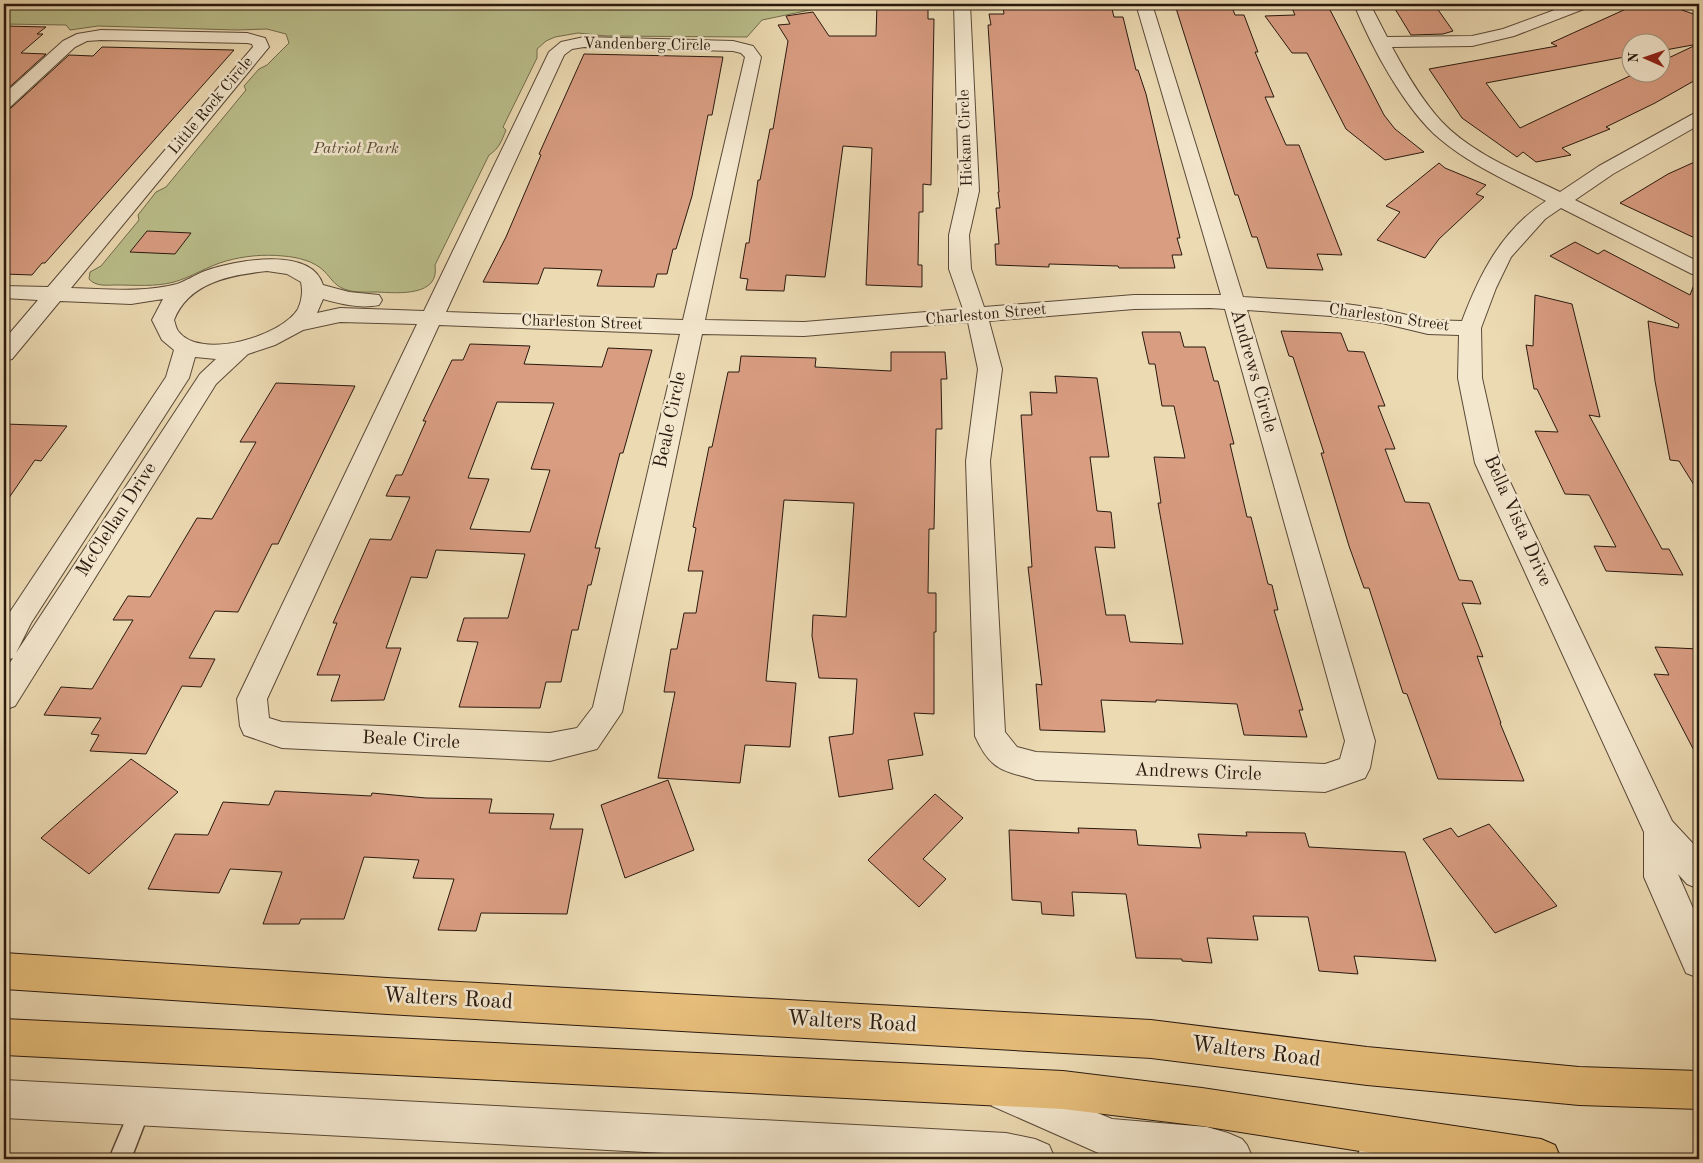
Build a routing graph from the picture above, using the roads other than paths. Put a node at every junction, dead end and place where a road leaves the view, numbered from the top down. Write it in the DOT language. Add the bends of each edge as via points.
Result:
graph roads {
  1 [pos="962,4"];
  2 [pos="1144,4"];
  3 [pos="1362,4"];
  4 [pos="1584,4"];
  5 [pos="1382,42"];
  6 [pos="4,103"];
  7 [pos="1699,118"];
  8 [pos="1559,200"];
  9 [pos="1699,270"];
  10 [pos="187,289"];
  11 [pos="315,290"];
  12 [pos="4,292"];
  13 [pos="1231,293"];
  14 [pos="49,301"];
  15 [pos="4,306"];
  16 [pos="974,308"];
  17 [pos="435,311"];
  18 [pos="694,319"];
  19 [pos="163,320"];
  20 [pos="297,324"];
  21 [pos="1470,328"];
  22 [pos="186,348"];
  23 [pos="239,350"];
  24 [pos="4,354"];
  25 [pos="4,649"];
  26 [pos="4,697"];
  27 [pos="1660,832"];
  28 [pos="1699,873"];
  29 [pos="1699,960"];
  30 [pos="4,971"];
  31 [pos="4,1037"];
  32 [pos="989,1087"];
  33 [pos="1699,1090"];
  34 [pos="4,1099"];
  35 [pos="141,1107"];
  36 [pos="1461,1149"];
  37 [pos="934,1153"];
  38 [pos="120,1159"];
  39 [pos="1035,1159"];
  40 [pos="1233,1159"];
  41 [pos="1376,1159"];
  42 [pos="1541,1159"];
  1 -- 16 [label="street, Hickam Circle" via="969,191 959,235 960,269"];
  2 -- 13 [label="street"];
  3 -- 5 [label="street"];
  4 -- 5 [label="street" via="1508,33 1472,41"];
  5 -- 8 [label="street" via="1422,109 1436,126 1485,162"];
  6 -- 14 [label="street, Little Rock Circle" via="69,44 83,37 247,38 259,41 261,47"];
  7 -- 8 [label="street, Bella Vista Drive"];
  8 -- 9 [label="street"];
  8 -- 21 [label="street, Bella Vista Drive" via="1538,215 1502,255"];
  10 -- 11 [label="street" via="211,276 240,267 267,265 292,268 308,277"];
  10 -- 14 [label="street" via="131,297"];
  10 -- 19 [label="street" via="170,305"];
  11 -- 17 [label="street, Charleston Street" via="349,299"];
  11 -- 20 [label="street" via="310,307"];
  12 -- 14 [label="street"];
  13 -- 16 [label="street, Charleston Street" via="1134,302"];
  13 -- 16 [label="street, Andrews Circle" via="1360,741 1354,768 1325,778 1036,766 1007,758 990,736 978,461 990,368"];
  13 -- 21 [label="street, Charleston Street" via="1382,316 1428,327"];
  14 -- 15 [label="street"];
  14 -- 19 [label="street" via="124,310"];
  14 -- 24 [label="street"];
  16 -- 18 [label="street, Charleston Street" via="804,329"];
  17 -- 18 [label="street, Charleston Street"];
  17 -- 18 [label="street, Vandenberg Circle" via="557,52 567,45 584,42 733,46 748,49 753,56"];
  17 -- 18 [label="street, Beale Circle" via="252,699 255,726 282,735 550,747 586,740 607,712"];
  17 -- 20 [label="street, Charleston Street" via="340,315"];
  19 -- 22 [label="street" via="169,336"];
  20 -- 23 [label="street" via="270,340"];
  21 -- 27 [label="street, Bella Vista Drive" via="1470,378 1488,463"];
  22 -- 23 [label="street" via="212,352"];
  22 -- 25 [label="street, McClellan Drive" via="177,378 20,617"];
  23 -- 26 [label="street, McClellan Drive" via="208,379"];
  27 -- 28 [label="street, Bella Vista Drive"];
  27 -- 29 [label="street, Bella Vista Drive" via="1661,877"];
  30 -- 33 [label="main road, Walters Road" via="397,997 1151,1039 1367,1066 1569,1085"];
  31 -- 32 [label="main road"];
  32 -- 36 [label="main road" via="1063,1090 1202,1107"];
  32 -- 40 [label="street" via="1112,1139 1206,1147 1228,1153"];
  34 -- 35 [label="street"];
  35 -- 37 [label="street"];
  35 -- 38 [label="lane"];
  36 -- 41 [label="street"];
  36 -- 42 [label="main road"];
  37 -- 39 [label="street" via="1006,1153"];
}
